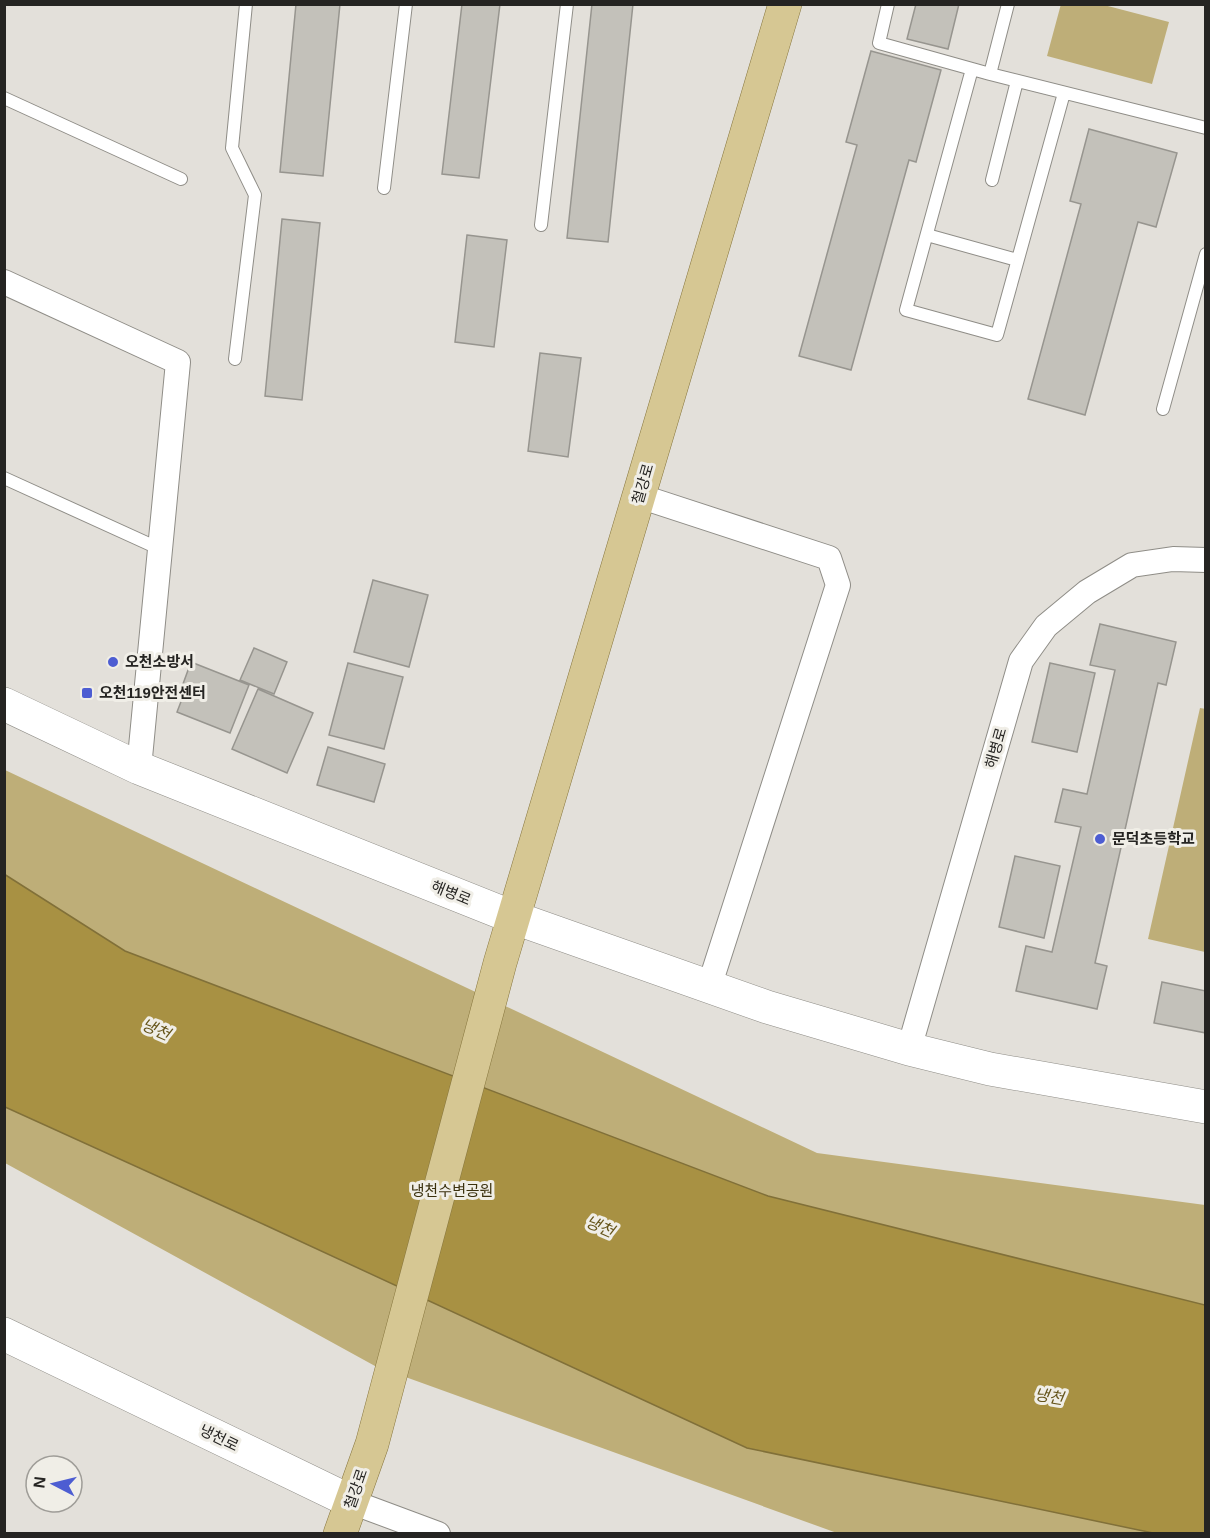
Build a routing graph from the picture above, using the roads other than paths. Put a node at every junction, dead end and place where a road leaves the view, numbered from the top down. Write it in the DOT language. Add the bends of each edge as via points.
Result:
graph roads {
  1 [pos="246,4"];
  2 [pos="405,4"];
  3 [pos="567,4"];
  4 [pos="785,4"];
  5 [pos="888,4"];
  6 [pos="1008,4"];
  7 [pos="972,69"];
  8 [pos="990,74"];
  9 [pos="1017,81"];
  10 [pos="1064,93"];
  11 [pos="4,98"];
  12 [pos="1206,128"];
  13 [pos="182,179"];
  14 [pos="992,180"];
  15 [pos="384,188"];
  16 [pos="542,225"];
  17 [pos="927,235"];
  18 [pos="1206,254"];
  19 [pos="1017,260"];
  20 [pos="4,282"];
  21 [pos="235,359"];
  22 [pos="1163,409"];
  23 [pos="4,478"];
  24 [pos="639,496"];
  25 [pos="160,549"];
  26 [pos="1206,560"];
  27 [pos="4,705"];
  28 [pos="139,768"];
  29 [pos="515,918"];
  30 [pos="709,987"];
  31 [pos="909,1049"];
  32 [pos="1206,1107"];
  33 [pos="4,1334"];
  34 [pos="352,1502"];
  35 [pos="340,1533"];
  36 [pos="438,1533"];
  1 -- 21 [label="lane" via="232,148 255,195"];
  2 -- 15 [label="lane"];
  3 -- 16 [label="lane"];
  4 -- 24 [label="main road, 철강로"];
  5 -- 7 [label="lane" via="879,43"];
  6 -- 8 [label="lane"];
  7 -- 8 [label="lane"];
  7 -- 17 [label="lane"];
  8 -- 9 [label="lane"];
  9 -- 10 [label="lane"];
  9 -- 14 [label="lane"];
  10 -- 12 [label="lane"];
  10 -- 19 [label="lane"];
  11 -- 13 [label="lane"];
  17 -- 19 [label="lane"];
  17 -- 19 [label="lane" via="906,310 997,335"];
  18 -- 22 [label="lane"];
  20 -- 25 [label="street" via="178,362"];
  23 -- 25 [label="lane"];
  24 -- 29 [label="main road, 철강로"];
  24 -- 30 [label="street" via="829,558 838,585"];
  25 -- 28 [label="street"];
  26 -- 31 [label="street, 해병로" via="1173,559 1132,565 1087,592 1046,626 1021,661"];
  27 -- 28 [label="main road, 해병로"];
  28 -- 29 [label="main road, 해병로"];
  29 -- 30 [label="main road, 해병로"];
  29 -- 34 [label="main road, 철강로" via="372,1444"];
  30 -- 31 [label="main road, 해병로"];
  31 -- 32 [label="main road, 해병로" via="990,1069"];
  33 -- 34 [label="main road, 냉천로"];
  34 -- 35 [label="main road, 철강로"];
  34 -- 36 [label="street, 냉천로"];
}
